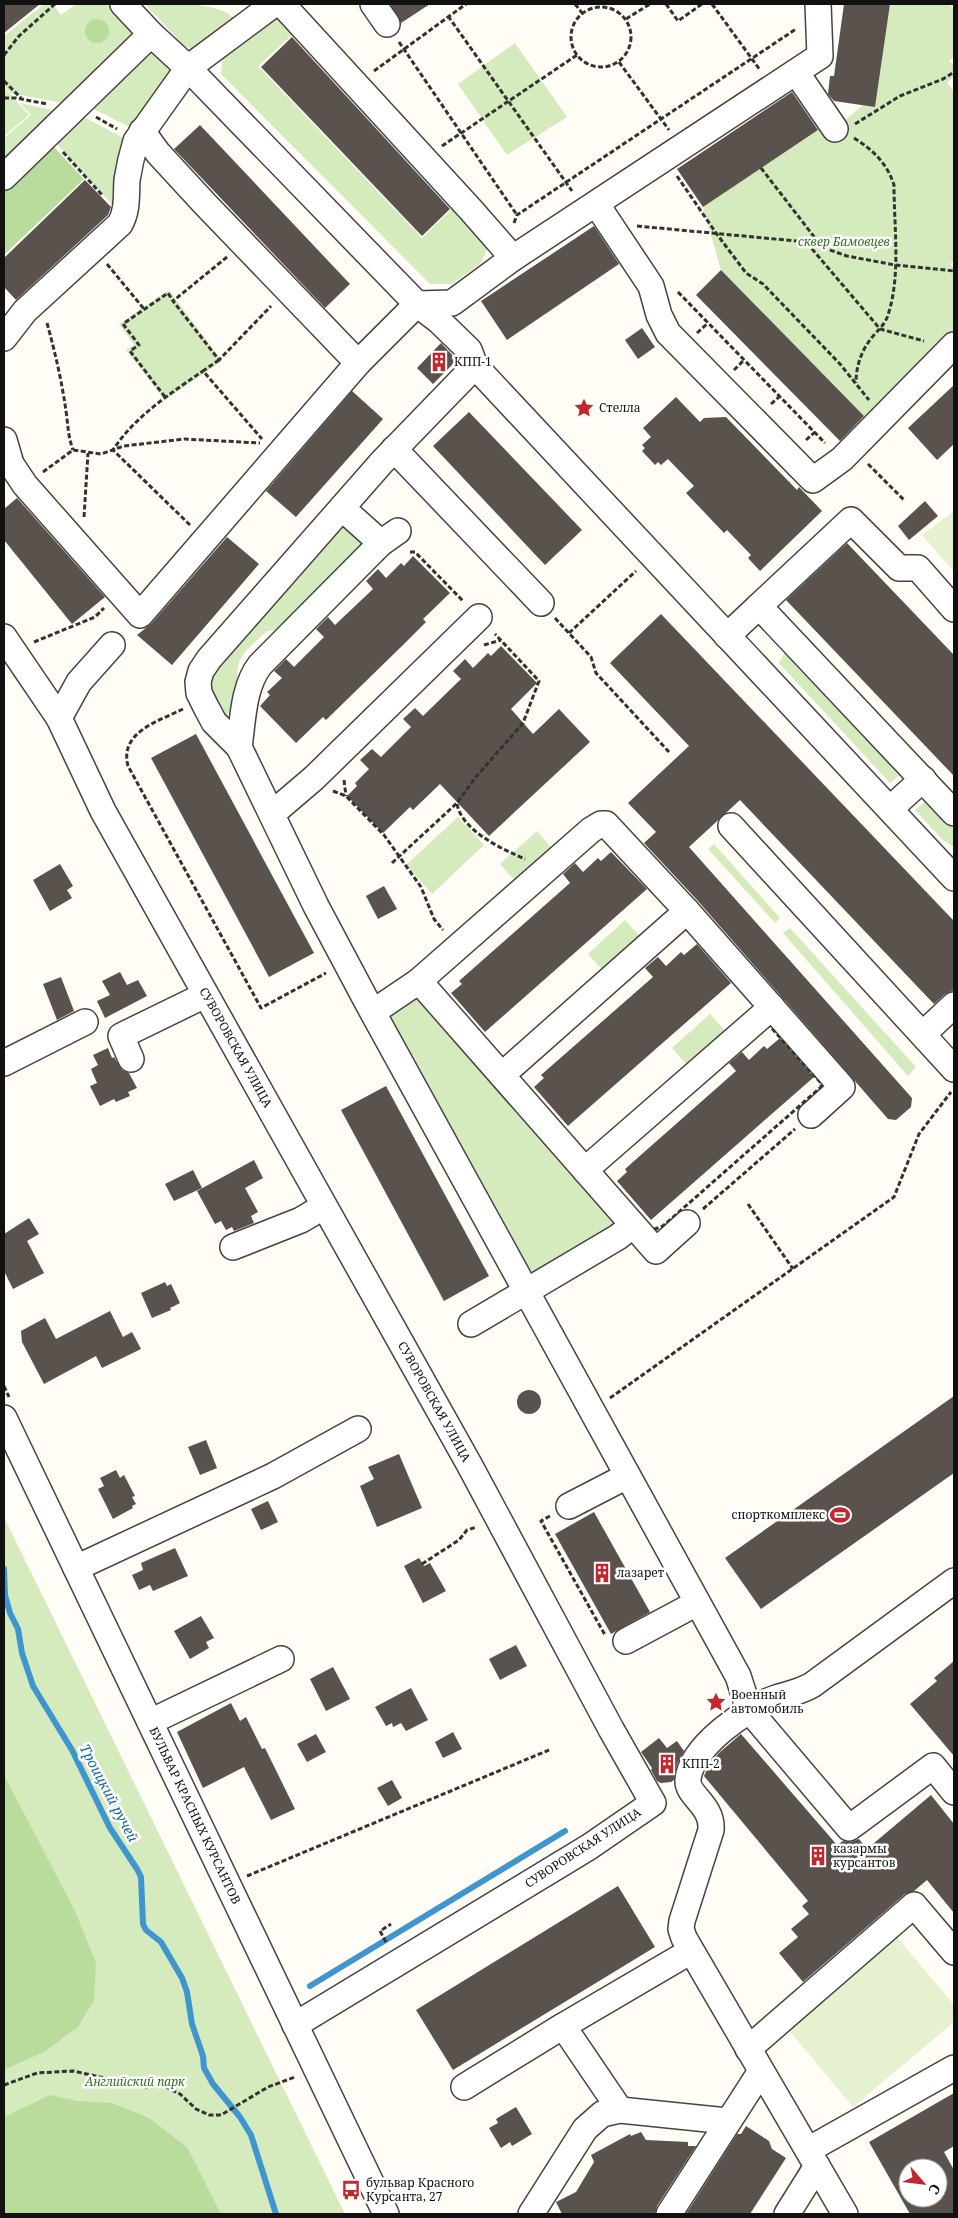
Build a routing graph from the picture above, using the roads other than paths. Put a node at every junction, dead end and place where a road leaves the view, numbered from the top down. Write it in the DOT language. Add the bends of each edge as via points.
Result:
graph roads {
  1 [pos="123,4"];
  2 [pos="274,4"];
  3 [pos="282,4"];
  4 [pos="373,4"];
  5 [pos="818,10"];
  6 [pos="387,24"];
  7 [pos="151,34"];
  8 [pos="188,68"];
  9 [pos="796,72"];
  10 [pos="839,130"];
  11 [pos="142,132"];
  12 [pos="4,177"];
  13 [pos="597,213"];
  14 [pos="508,252"];
  15 [pos="417,304"];
  16 [pos="4,338"];
  17 [pos="952,347"];
  18 [pos="358,363"];
  19 [pos="475,366"];
  20 [pos="4,440"];
  21 [pos="394,449"];
  22 [pos="342,508"];
  23 [pos="541,603"];
  24 [pos="759,606"];
  25 [pos="954,609"];
  26 [pos="479,618"];
  27 [pos="727,636"];
  28 [pos="8,643"];
  29 [pos="112,645"];
  30 [pos="59,718"];
  31 [pos="239,747"];
  32 [pos="923,779"];
  33 [pos="890,809"];
  34 [pos="273,813"];
  35 [pos="954,813"];
  36 [pos="731,826"];
  37 [pos="954,876"];
  38 [pos="687,911"];
  39 [pos="419,981"];
  40 [pos="205,995"];
  41 [pos="954,1005"];
  42 [pos="772,1007"];
  43 [pos="373,1012"];
  44 [pos="86,1022"];
  45 [pos="923,1034"];
  46 [pos="131,1058"];
  47 [pos="4,1063"];
  48 [pos="954,1069"];
  49 [pos="502,1075"];
  50 [pos="811,1115"];
  51 [pos="594,1168"];
  52 [pos="323,1207"];
  53 [pos="687,1223"];
  54 [pos="633,1225"];
  55 [pos="233,1247"];
  56 [pos="526,1292"];
  57 [pos="471,1324"];
  58 [pos="4,1418"];
  59 [pos="358,1429"];
  60 [pos="627,1476"];
  61 [pos="569,1506"];
  62 [pos="76,1568"];
  63 [pos="954,1580"];
  64 [pos="697,1603"];
  65 [pos="626,1641"];
  66 [pos="280,1659"];
  67 [pos="749,1710"];
  68 [pos="150,1722"];
  69 [pos="954,1792"];
  70 [pos="692,1951"];
  71 [pos="954,1952"];
  72 [pos="295,2025"];
  73 [pos="563,2026"];
  74 [pos="748,2049"];
  75 [pos="954,2068"];
  76 [pos="761,2071"];
  77 [pos="464,2087"];
  78 [pos="620,2110"];
  79 [pos="727,2122"];
  80 [pos="812,2158"];
  81 [pos="386,2214"];
  82 [pos="531,2214"];
  83 [pos="669,2214"];
  84 [pos="787,2214"];
  85 [pos="845,2214"];
  1 -- 7 [label="street"];
  2 -- 8 [label="street"];
  3 -- 14 [label="street"];
  4 -- 6 [label="street"];
  5 -- 9 [label="street" via="820,56"];
  7 -- 8 [label="street"];
  7 -- 12 [label="street"];
  8 -- 11 [label="street"];
  8 -- 15 [label="street"];
  9 -- 10 [label="street"];
  9 -- 13 [label="street" via="673,153"];
  11 -- 16 [label="street" via="132,154 125,216 120,224 22,315"];
  11 -- 18 [label="street" via="243,244"];
  13 -- 14 [label="street"];
  13 -- 17 [label="street" via="651,286 668,333 814,480 847,453"];
  14 -- 15 [label="street" via="452,303"];
  15 -- 18 [label="street"];
  15 -- 19 [label="street" via="469,350"];
  18 -- 20 [label="street" via="140,615 25,485 11,464"];
  19 -- 21 [label="street"];
  19 -- 27 [label="street"];
  21 -- 22 [label="street"];
  21 -- 23 [label="street"];
  22 -- 31 [label="street" via="201,671 198,682 202,699 214,722"];
  22 -- 31 [label="street" via="389,537 252,675"];
  24 -- 25 [label="street" via="851,520 899,568 918,568"];
  24 -- 27 [label="street"];
  24 -- 32 [label="street"];
  26 -- 34 [label="street" via="314,778"];
  27 -- 33 [label="street"];
  28 -- 30 [label="street, СУВОРОВСКАЯ УЛИЦА"];
  29 -- 30 [label="street" via="79,682"];
  30 -- 40 [label="street, СУВОРОВСКАЯ УЛИЦА" via="103,811"];
  31 -- 34 [label="street"];
  32 -- 33 [label="street"];
  32 -- 35 [label="street"];
  33 -- 37 [label="street"];
  34 -- 43 [label="street" via="316,906"];
  36 -- 45 [label="street"];
  38 -- 39 [label="street" via="606,824 600,824"];
  38 -- 42 [label="street"];
  38 -- 49 [label="street"];
  39 -- 43 [label="street"];
  39 -- 49 [label="street"];
  40 -- 46 [label="street" via="121,1036"];
  40 -- 52 [label="street, СУВОРОВСКАЯ УЛИЦА"];
  41 -- 45 [label="street"];
  42 -- 50 [label="street" via="842,1087"];
  42 -- 51 [label="street"];
  43 -- 56 [label="street"];
  44 -- 47 [label="street"];
  45 -- 48 [label="street"];
  49 -- 51 [label="street"];
  51 -- 54 [label="street"];
  52 -- 55 [label="street" via="301,1220"];
  52 -- 72 [label="street, СУВОРОВСКАЯ УЛИЦА" via="497,1516 653,1803 589,1847"];
  53 -- 54 [label="street" via="656,1251"];
  54 -- 56 [label="street" via="618,1238"];
  56 -- 57 [label="street"];
  56 -- 60 [label="street"];
  58 -- 62 [label="street, БУЛЬВАР КРАСНЫХ КУРСАНТОВ"];
  59 -- 62 [label="street" via="273,1476"];
  60 -- 61 [label="street"];
  60 -- 64 [label="street"];
  62 -- 68 [label="street, БУЛЬВАР КРАСНЫХ КУРСАНТОВ"];
  63 -- 67 [label="street" via="812,1685"];
  64 -- 65 [label="street"];
  64 -- 67 [label="street" via="738,1676"];
  66 -- 68 [label="street"];
  67 -- 69 [label="street" via="850,1828 932,1766"];
  67 -- 70 [label="street" via="708,1743 689,1774 690,1788 712,1820 682,1921 681,1929"];
  68 -- 72 [label="street, БУЛЬВАР КРАСНЫХ КУРСАНТОВ"];
  70 -- 73 [label="street"];
  70 -- 74 [label="street"];
  71 -- 74 [label="street" via="914,1905"];
  72 -- 81 [label="street, БУЛЬВАР КРАСНЫХ КУРСАНТОВ"];
  73 -- 77 [label="street"];
  73 -- 78 [label="street"];
  74 -- 76 [label="street"];
  75 -- 80 [label="street"];
  76 -- 79 [label="street"];
  76 -- 80 [label="street"];
  78 -- 79 [label="street"];
  78 -- 82 [label="street" via="602,2114 585,2129"];
  79 -- 83 [label="street"];
  80 -- 84 [label="street"];
  80 -- 85 [label="street"];
}
